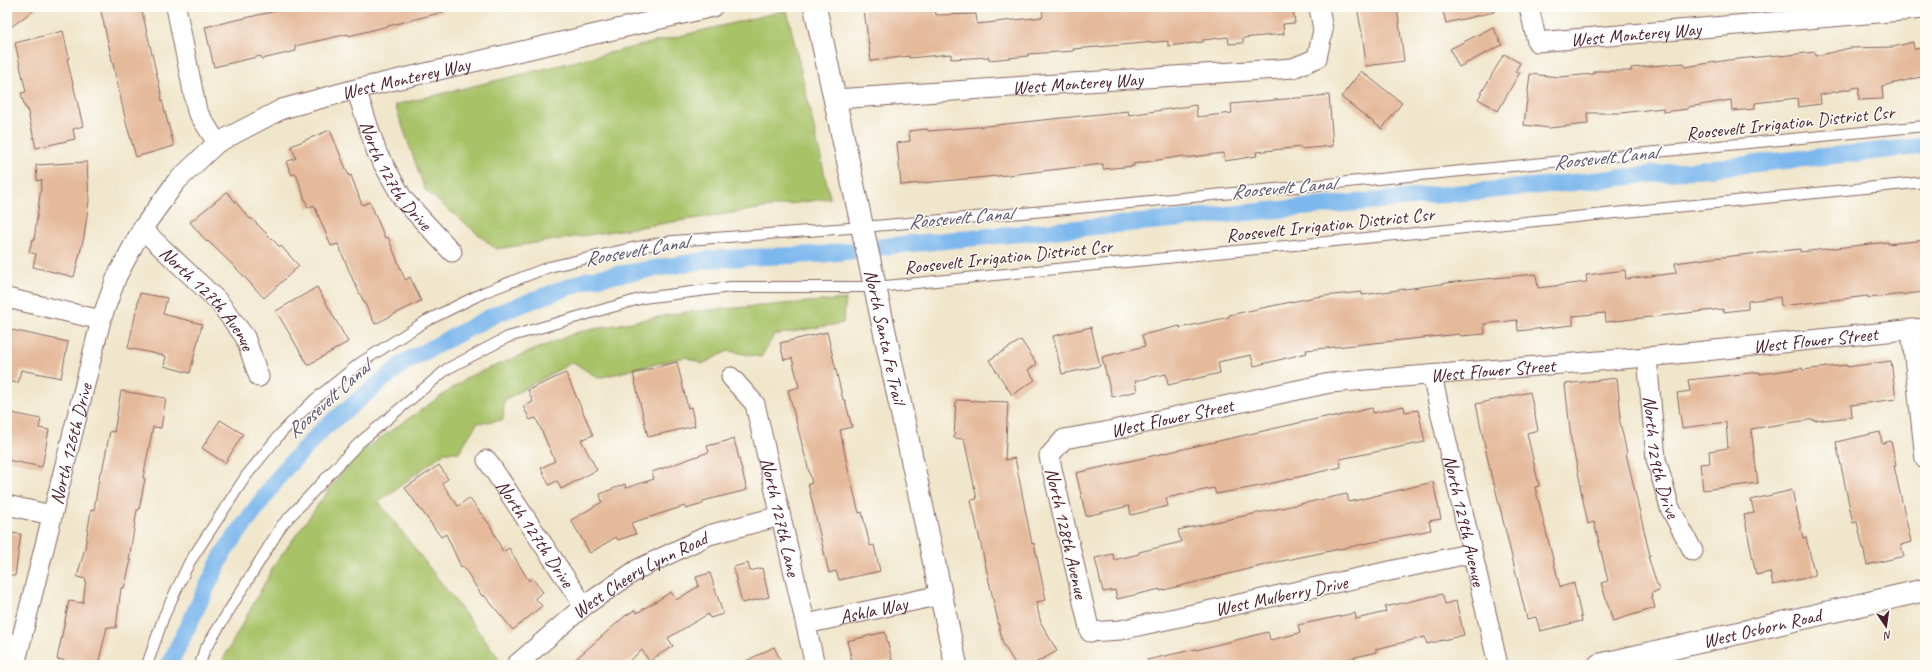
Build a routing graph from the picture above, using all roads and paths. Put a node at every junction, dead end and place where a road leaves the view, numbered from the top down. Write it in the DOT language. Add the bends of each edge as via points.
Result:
graph roads {
  1 [pos="176,7"];
  2 [pos="713,7"];
  3 [pos="815,7"];
  4 [pos="1319,7"];
  5 [pos="1529,7"];
  6 [pos="1925,9"];
  7 [pos="356,89"];
  8 [pos="836,100"];
  9 [pos="1925,126"];
  10 [pos="217,143"];
  11 [pos="1925,182"];
  12 [pos="142,229"];
  13 [pos="864,231"];
  14 [pos="452,252"];
  15 [pos="875,282"];
  16 [pos="7,298"];
  17 [pos="101,320"];
  18 [pos="1918,329"];
  19 [pos="1647,357"];
  20 [pos="259,376"];
  21 [pos="1432,376"];
  22 [pos="731,377"];
  23 [pos="1064,438"];
  24 [pos="1925,459"];
  25 [pos="486,460"];
  26 [pos="7,505"];
  27 [pos="52,515"];
  28 [pos="780,516"];
  29 [pos="1693,551"];
  30 [pos="1472,553"];
  31 [pos="1925,590"];
  32 [pos="941,595"];
  33 [pos="584,606"];
  34 [pos="806,624"];
  35 [pos="1090,632"];
  36 [pos="15,665"];
  37 [pos="147,665"];
  38 [pos="200,665"];
  39 [pos="516,665"];
  40 [pos="815,665"];
  41 [pos="956,665"];
  42 [pos="1498,665"];
  43 [pos="1600,665"];
  1 -- 10 [label="street" via="198,111"];
  2 -- 7 [label="street, West Monterey Way"];
  3 -- 8 [label="street, North Santa Fe Trail"];
  4 -- 8 [label="street, West Monterey Way" via="1323,30 1317,58 1293,68"];
  5 -- 6 [label="street, West Monterey Way" via="1537,42"];
  7 -- 10 [label="street, West Monterey Way" via="282,109"];
  7 -- 14 [label="street, North 127th Drive" via="377,153 403,199"];
  8 -- 13 [label="street, North Santa Fe Trail"];
  9 -- 13 [label="lane, Roosevelt Irrigation District Csr"];
  10 -- 12 [label="street, West Monterey Way" via="176,182"];
  11 -- 15 [label="lane, Roosevelt Irrigation District Csr"];
  12 -- 17 [label="street, North 126th Drive" via="117,276"];
  12 -- 20 [label="street, North 127th Avenue" via="218,301 245,337"];
  13 -- 15 [label="street, North Santa Fe Trail"];
  13 -- 37 [label="lane, Roosevelt Irrigation District Csr" via="673,241 632,248 548,267 485,292 426,322 360,363 314,400 281,433 246,476 189,563 164,616"];
  15 -- 32 [label="street, North Santa Fe Trail"];
  15 -- 38 [label="lane, Roosevelt Irrigation District Csr" via="731,287 643,298 508,337 447,369 359,443 282,525 204,651"];
  16 -- 17 [label="street"];
  17 -- 27 [label="street, North 126th Drive"];
  18 -- 19 [label="street, West Flower Street"];
  18 -- 24 [label="street"];
  19 -- 21 [label="street, West Flower Street"];
  19 -- 29 [label="street, North 129th Drive" via="1656,459 1670,508"];
  21 -- 23 [label="street, West Flower Street" via="1330,383 1104,432"];
  21 -- 30 [label="street, North 129th Avenue"];
  22 -- 28 [label="street, North 127th Lane" via="755,404"];
  23 -- 35 [label="street, North 128th Avenue" via="1049,456"];
  25 -- 33 [label="street, North 127th Drive"];
  26 -- 27 [label="street"];
  27 -- 36 [label="street, North 126th Drive"];
  28 -- 33 [label="street, West Cheery Lynn Road" via="709,535 638,569"];
  28 -- 34 [label="street, North 127th Lane"];
  30 -- 35 [label="street, West Mulberry Drive" via="1120,630"];
  30 -- 42 [label="street, North 129th Avenue"];
  31 -- 43 [label="street, West Osborn Road"];
  32 -- 34 [label="street, Ashla Way"];
  32 -- 41 [label="street, North Santa Fe Trail"];
  33 -- 39 [label="street, West Cheery Lynn Road"];
  34 -- 40 [label="street, North 127th Lane"];
}
